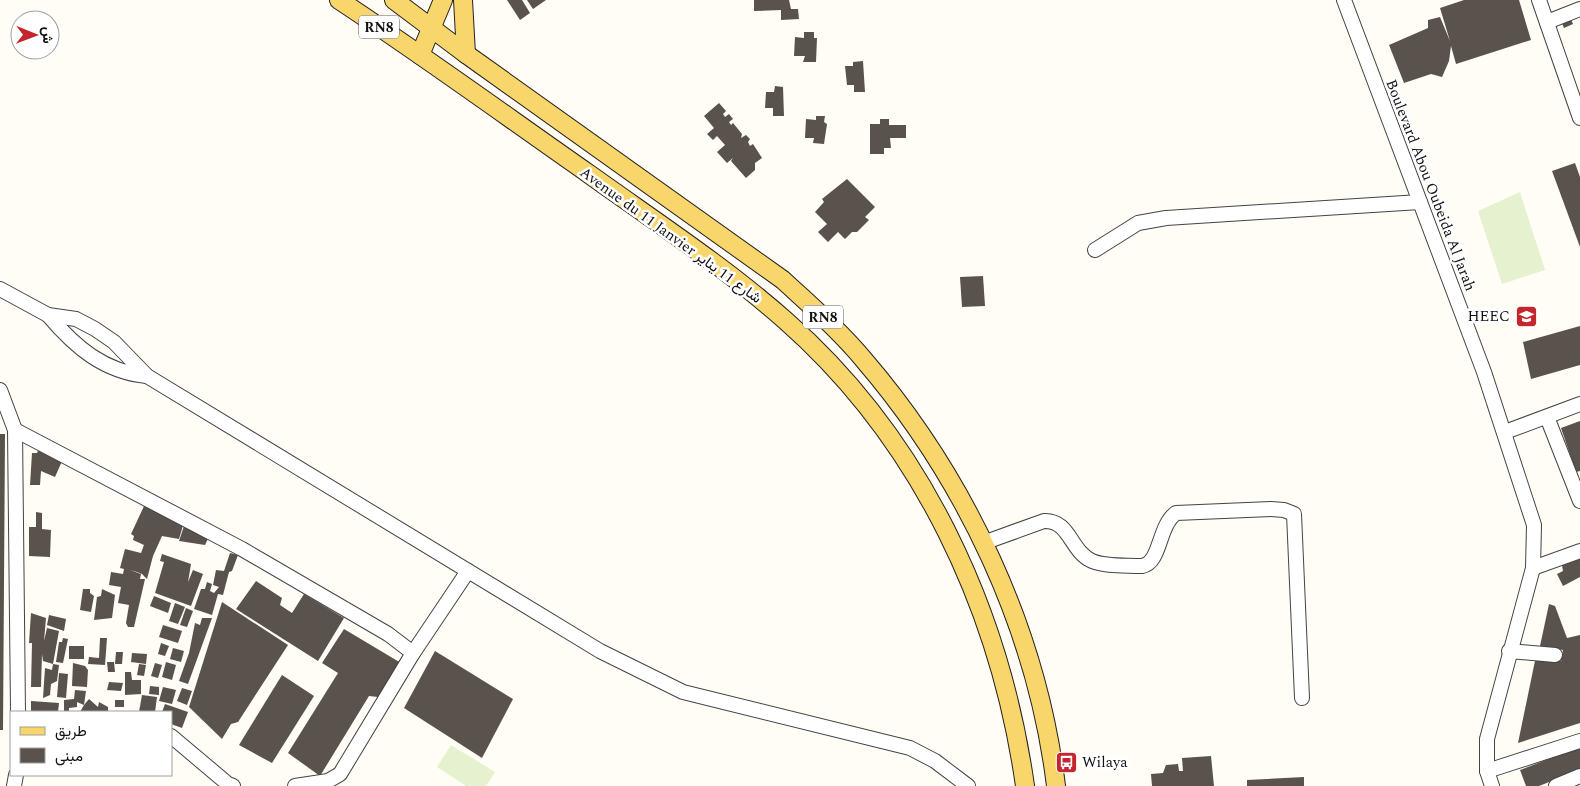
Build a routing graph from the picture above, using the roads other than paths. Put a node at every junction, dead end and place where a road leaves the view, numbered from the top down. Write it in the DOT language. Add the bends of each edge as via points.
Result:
graph roads {
  1 [pos="339,0"];
  2 [pos="443,0"];
  3 [pos="462,0"];
  4 [pos="1344,0"];
  5 [pos="1539,0"];
  6 [pos="405,3"];
  7 [pos="1580,9"];
  8 [pos="1547,22"];
  9 [pos="432,28"];
  10 [pos="394,36"];
  11 [pos="466,54"];
  12 [pos="420,55"];
  13 [pos="1580,118"];
  14 [pos="1420,202"];
  15 [pos="1095,250"];
  16 [pos="0,289"];
  17 [pos="48,315"];
  18 [pos="147,376"];
  19 [pos="0,390"];
  20 [pos="1580,404"];
  21 [pos="1547,417"];
  22 [pos="15,430"];
  23 [pos="1505,432"];
  24 [pos="1577,487"];
  25 [pos="1580,501"];
  26 [pos="983,543"];
  27 [pos="1580,551"];
  28 [pos="1533,568"];
  29 [pos="468,571"];
  30 [pos="1509,651"];
  31 [pos="413,653"];
  32 [pos="1555,655"];
  33 [pos="1302,698"];
  34 [pos="18,711"];
  35 [pos="172,737"];
  36 [pos="1580,741"];
  37 [pos="1487,771"];
  38 [pos="1580,776"];
  39 [pos="233,786"];
  40 [pos="295,786"];
  41 [pos="968,786"];
  42 [pos="1025,786"];
  43 [pos="1056,786"];
  44 [pos="1492,786"];
  45 [pos="1556,786"];
  1 -- 10 [label="main road, Avenue du 11 Janvier شارع 11 يناير / RN8"];
  2 -- 9 [label="main road"];
  3 -- 11 [label="main road"];
  4 -- 14 [label="street, Boulevard Abou Oubeida Al Jarah"];
  5 -- 8 [label="street"];
  6 -- 9 [label="main road, Avenue du 11 Janvier شارع 11 يناير / RN8"];
  6 -- 10 [label="main road"];
  7 -- 8 [label="street"];
  8 -- 13 [label="street"];
  9 -- 11 [label="main road, Avenue du 11 Janvier شارع 11 يناير / RN8"];
  9 -- 12 [label="main road"];
  10 -- 12 [label="main road, Avenue du 11 Janvier شارع 11 يناير / RN8"];
  11 -- 26 [label="main road, Avenue du 11 Janvier شارع 11 يناير / RN8" via="746,252 827,320 866,362 910,420 943,469"];
  12 -- 42 [label="main road, Avenue du 11 Janvier شارع 11 يناير / RN8" via="742,284 807,341 855,392 918,480 967,573 1002,673 1016,728"];
  14 -- 15 [label="street" via="1166,218 1138,224"];
  14 -- 23 [label="street, Boulevard Abou Oubeida Al Jarah"];
  16 -- 17 [label="street"];
  17 -- 18 [label="street" via="65,335 95,359 130,374"];
  17 -- 18 [label="street" via="76,319 94,329 114,342"];
  18 -- 29 [label="street"];
  19 -- 22 [label="street"];
  20 -- 21 [label="street"];
  21 -- 23 [label="street"];
  21 -- 24 [label="street"];
  22 -- 31 [label="street" via="242,549 388,634"];
  22 -- 34 [label="street"];
  23 -- 28 [label="street, Boulevard Abou Oubeida Al Jarah" via="1534,525"];
  24 -- 25 [label="street"];
  26 -- 33 [label="street" via="1050,520 1062,525 1079,551 1092,560 1142,566 1154,559 1164,526 1176,513 1271,509 1294,514"];
  26 -- 43 [label="main road, Avenue du 11 Janvier شارع 11 يناير / RN8" via="1031,668"];
  27 -- 28 [label="street"];
  28 -- 30 [label="street, Boulevard Abou Oubeida Al Jarah"];
  29 -- 31 [label="street"];
  29 -- 41 [label="street" via="661,684 910,748 935,761"];
  30 -- 32 [label="street"];
  30 -- 37 [label="street, Boulevard Abou Oubeida Al Jarah" via="1487,739"];
  31 -- 40 [label="street" via="340,774 328,781"];
  35 -- 39 [label="street"];
  36 -- 37 [label="street"];
  37 -- 44 [label="street, Boulevard Abou Oubeida Al Jarah"];
  38 -- 45 [label="street"];
}
